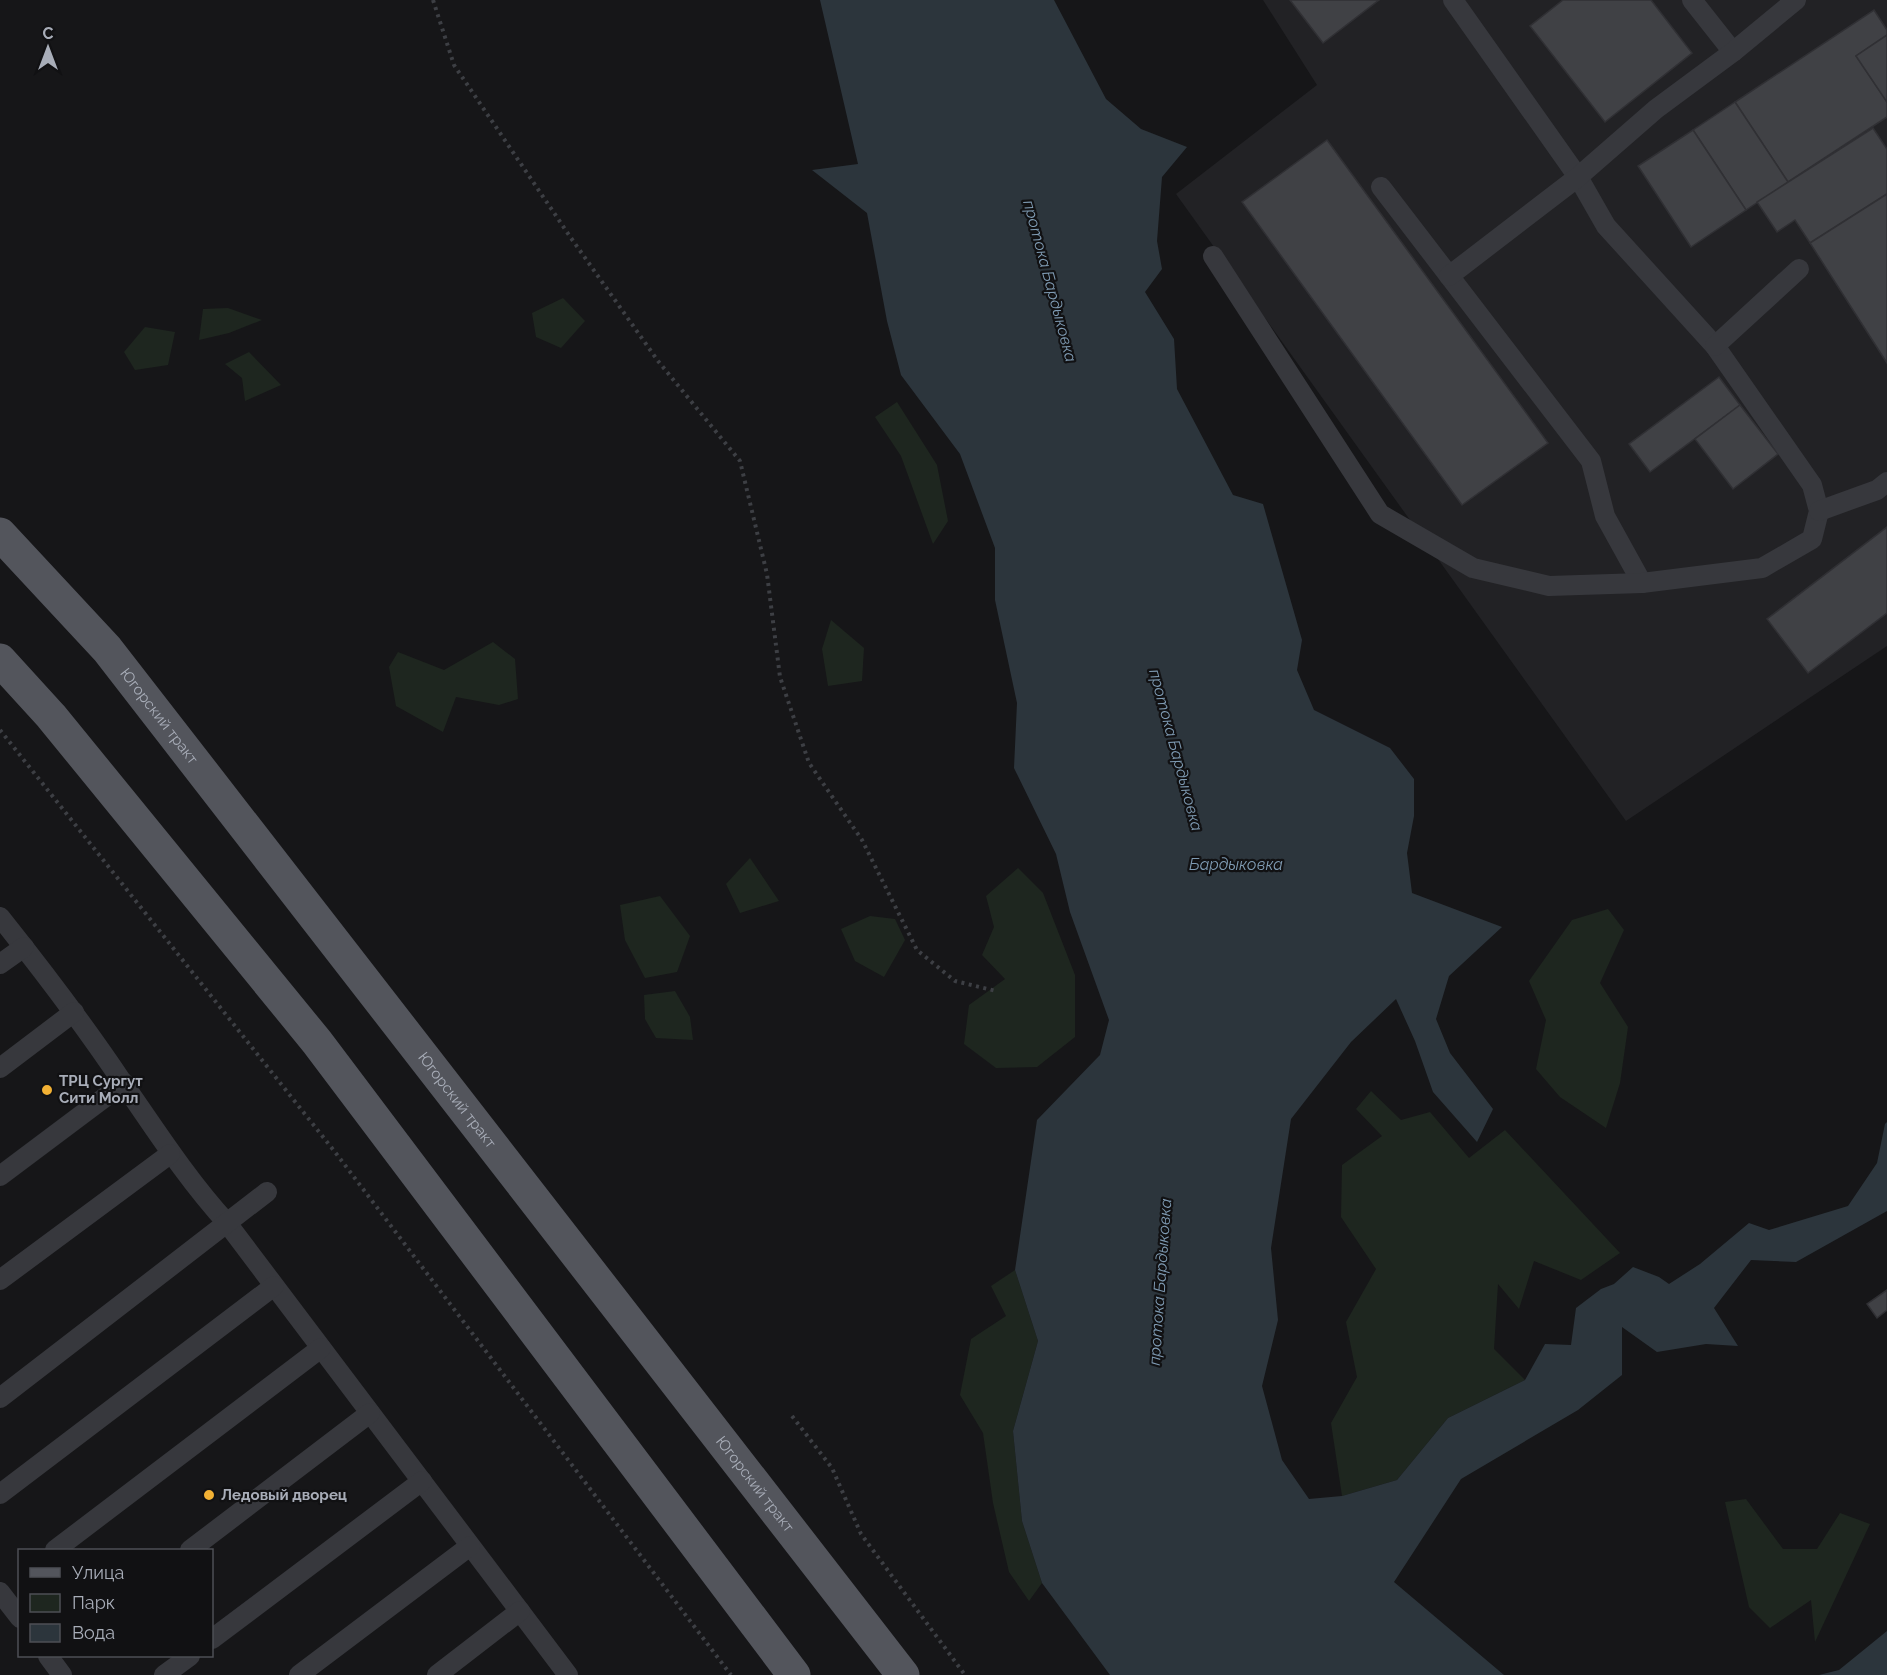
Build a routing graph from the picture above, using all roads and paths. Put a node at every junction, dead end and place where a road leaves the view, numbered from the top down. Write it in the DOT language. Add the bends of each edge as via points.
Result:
graph roads {
  1 [pos="432,0"];
  2 [pos="1453,0"];
  3 [pos="1692,0"];
  4 [pos="1796,0"];
  5 [pos="1733,52"];
  6 [pos="1578,177"];
  7 [pos="1381,187"];
  8 [pos="1213,256"];
  9 [pos="1799,269"];
  10 [pos="1449,276"];
  11 [pos="1715,346"];
  12 [pos="1887,482"];
  13 [pos="1819,511"];
  14 [pos="0,534"];
  15 [pos="1642,583"];
  16 [pos="0,660"];
  17 [pos="0,730"];
  18 [pos="0,917"];
  19 [pos="24,947"];
  20 [pos="0,964"];
  21 [pos="996,991"];
  22 [pos="74,1012"];
  23 [pos="0,1068"];
  24 [pos="124,1083"];
  25 [pos="170,1154"];
  26 [pos="0,1176"];
  27 [pos="267,1192"];
  28 [pos="227,1223"];
  29 [pos="0,1280"];
  30 [pos="274,1286"];
  31 [pos="321,1348"];
  32 [pos="0,1398"];
  33 [pos="370,1413"];
  34 [pos="792,1416"];
  35 [pos="422,1481"];
  36 [pos="0,1494"];
  37 [pos="470,1546"];
  38 [pos="58,1549"];
  39 [pos="193,1549"];
  40 [pos="0,1592"];
  41 [pos="520,1611"];
  42 [pos="18,1615"];
  43 [pos="213,1638"];
  44 [pos="49,1657"];
  45 [pos="189,1657"];
  46 [pos="566,1674"];
  47 [pos="62,1675"];
  48 [pos="164,1675"];
  49 [pos="299,1675"];
  50 [pos="437,1675"];
  51 [pos="731,1675"];
  52 [pos="794,1675"];
  53 [pos="903,1675"];
  54 [pos="964,1675"];
  1 -- 21 [label="path" via="454,65 658,361 740,461 767,574 780,677 809,763 862,840 917,950 955,981"];
  2 -- 6 [label="lane"];
  3 -- 5 [label="lane"];
  4 -- 5 [label="lane"];
  5 -- 6 [label="lane" via="1656,109"];
  6 -- 10 [label="lane"];
  6 -- 11 [label="lane" via="1606,226"];
  7 -- 10 [label="lane"];
  8 -- 15 [label="lane" via="1380,514 1473,568 1549,586"];
  9 -- 11 [label="lane"];
  10 -- 15 [label="lane" via="1591,461 1605,516"];
  11 -- 13 [label="lane" via="1812,484"];
  12 -- 13 [label="lane" via="1876,490"];
  13 -- 15 [label="lane" via="1812,539 1762,568"];
  14 -- 53 [label="main road, Югорский тракт" via="106,649"];
  16 -- 52 [label="main road" via="51,716 317,1042"];
  17 -- 51 [label="path" via="335,1152"];
  18 -- 19 [label="lane"];
  19 -- 20 [label="lane"];
  19 -- 22 [label="lane"];
  22 -- 23 [label="lane"];
  22 -- 24 [label="lane"];
  24 -- 25 [label="lane"];
  24 -- 26 [label="lane"];
  25 -- 28 [label="lane"];
  25 -- 29 [label="lane"];
  27 -- 28 [label="lane"];
  28 -- 30 [label="lane"];
  28 -- 32 [label="lane"];
  30 -- 31 [label="lane"];
  30 -- 36 [label="lane"];
  31 -- 33 [label="lane"];
  31 -- 38 [label="lane"];
  33 -- 35 [label="lane"];
  33 -- 39 [label="lane"];
  34 -- 54 [label="path" via="832,1468 861,1534"];
  35 -- 37 [label="lane"];
  35 -- 43 [label="lane"];
  37 -- 41 [label="lane"];
  37 -- 49 [label="lane"];
  40 -- 42 [label="lane"];
  41 -- 46 [label="lane"];
  41 -- 50 [label="lane"];
  44 -- 47 [label="lane"];
  45 -- 48 [label="lane"];
}
